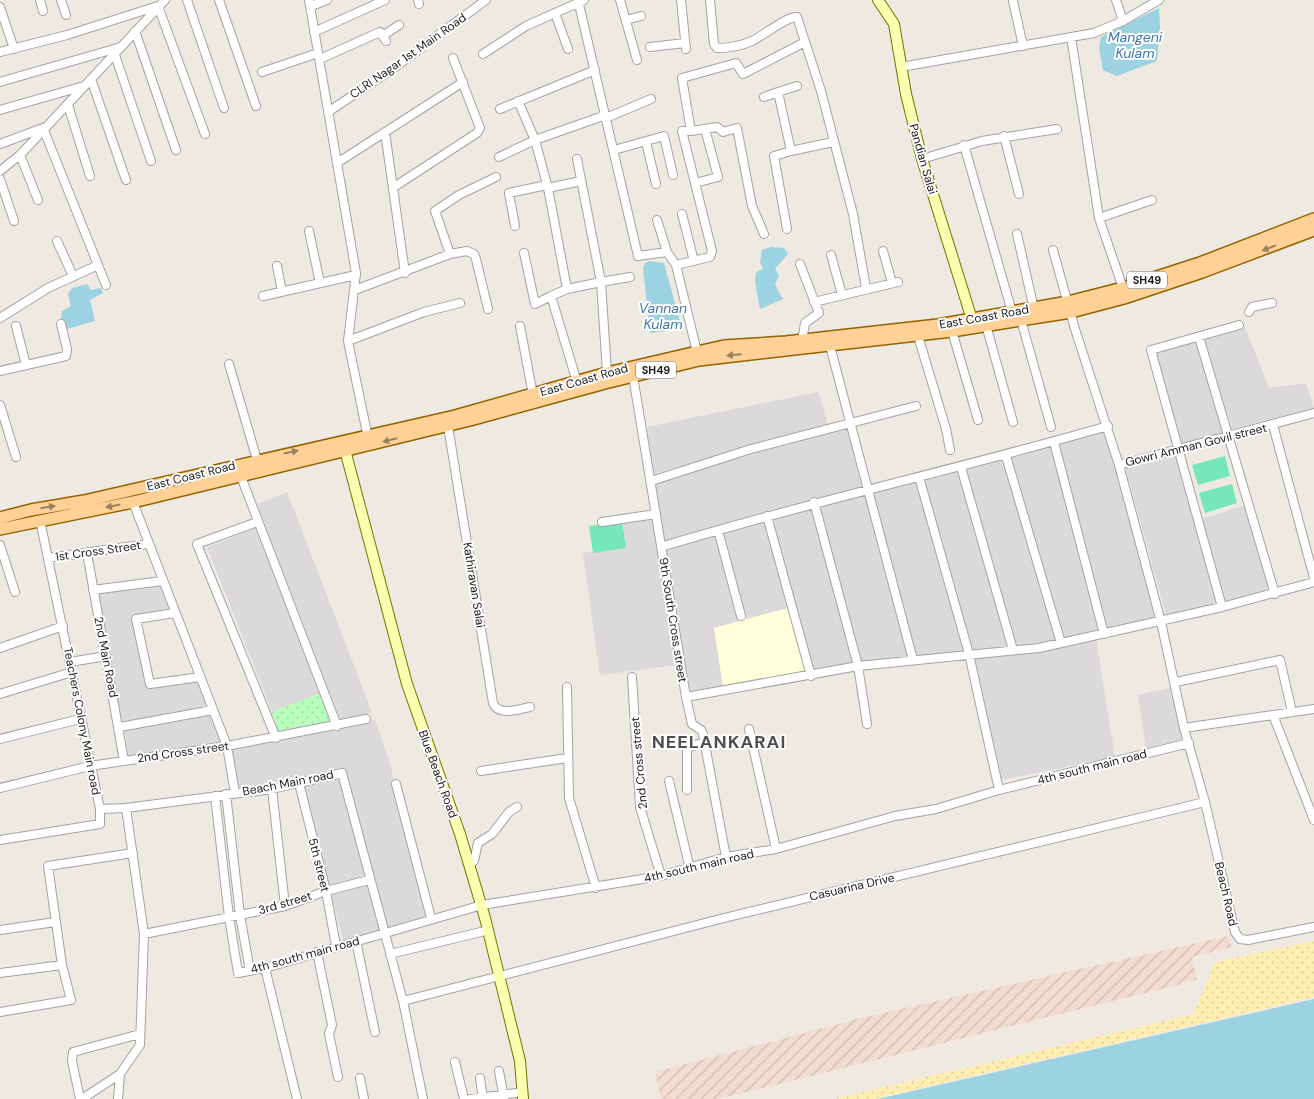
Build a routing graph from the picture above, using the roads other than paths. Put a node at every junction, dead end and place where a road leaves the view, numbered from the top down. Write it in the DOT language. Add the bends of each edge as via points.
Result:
graph roads {
  1 [pos="40,0"];
  2 [pos="61,0"];
  3 [pos="165,0"];
  4 [pos="187,0"];
  5 [pos="219,0"];
  6 [pos="327,0"];
  7 [pos="385,0"];
  8 [pos="620,0"];
  9 [pos="681,0"];
  10 [pos="710,0"];
  11 [pos="878,0"];
  12 [pos="1116,0"];
  13 [pos="1159,0"];
  14 [pos="482,1"];
  15 [pos="580,1"];
  16 [pos="1013,1"];
  17 [pos="310,3"];
  18 [pos="158,6"];
  19 [pos="0,7"];
  20 [pos="44,11"];
  21 [pos="555,13"];
  22 [pos="66,15"];
  23 [pos="641,16"];
  24 [pos="626,20"];
  25 [pos="1122,21"];
  26 [pos="399,25"];
  27 [pos="135,31"];
  28 [pos="314,32"];
  29 [pos="1071,38"];
  30 [pos="805,42"];
  31 [pos="1023,46"];
  32 [pos="650,47"];
  33 [pos="121,48"];
  34 [pos="14,49"];
  35 [pos="568,49"];
  36 [pos="0,52"];
  37 [pos="483,54"];
  38 [pos="115,55"];
  39 [pos="319,56"];
  40 [pos="454,58"];
  41 [pos="636,60"];
  42 [pos="901,67"];
  43 [pos="595,70"];
  44 [pos="262,72"];
  45 [pos="91,79"];
  46 [pos="0,82"];
  47 [pos="463,82"];
  48 [pos="84,86"];
  49 [pos="797,86"];
  50 [pos="778,92"];
  51 [pos="764,97"];
  52 [pos="651,99"];
  53 [pos="518,101"];
  54 [pos="68,105"];
  55 [pos="256,106"];
  56 [pos="224,108"];
  57 [pos="500,109"];
  58 [pos="0,110"];
  59 [pos="328,112"];
  60 [pos="606,116"];
  61 [pos="43,128"];
  62 [pos="705,129"];
  63 [pos="1057,129"];
  64 [pos="691,131"];
  65 [pos="385,132"];
  66 [pos="205,134"];
  67 [pos="1004,136"];
  68 [pos="535,140"];
  69 [pos="646,142"];
  70 [pos="833,142"];
  71 [pos="0,144"];
  72 [pos="964,145"];
  73 [pos="176,150"];
  74 [pos="614,150"];
  75 [pos="791,151"];
  76 [pos="20,155"];
  77 [pos="499,157"];
  78 [pos="577,160"];
  79 [pos="922,160"];
  80 [pos="151,161"];
  81 [pos="337,163"];
  82 [pos="0,172"];
  83 [pos="673,175"];
  84 [pos="90,176"];
  85 [pos="496,177"];
  86 [pos="0,179"];
  87 [pos="126,180"];
  88 [pos="581,181"];
  89 [pos="695,183"];
  90 [pos="656,184"];
  91 [pos="394,187"];
  92 [pos="547,187"];
  93 [pos="1019,194"];
  94 [pos="38,200"];
  95 [pos="1152,200"];
  96 [pos="682,214"];
  97 [pos="1099,218"];
  98 [pos="1314,219"];
  99 [pos="657,220"];
  100 [pos="14,221"];
  101 [pos="516,226"];
  102 [pos="787,230"];
  103 [pos="1314,230"];
  104 [pos="309,231"];
  105 [pos="764,234"];
  106 [pos="1017,234"];
  107 [pos="57,241"];
  108 [pos="1053,250"];
  109 [pos="883,251"];
  110 [pos="667,252"];
  111 [pos="524,253"];
  112 [pos="450,254"];
  113 [pos="831,255"];
  114 [pos="694,261"];
  115 [pos="800,264"];
  116 [pos="98,265"];
  117 [pos="277,266"];
  118 [pos="676,266"];
  119 [pos="405,273"];
  120 [pos="356,275"];
  121 [pos="73,276"];
  122 [pos="630,277"];
  123 [pos="601,282"];
  124 [pos="320,283"];
  125 [pos="106,284"];
  126 [pos="866,288"];
  127 [pos="1123,288"];
  128 [pos="567,289"];
  129 [pos="355,290"];
  130 [pos="282,292"];
  131 [pos="842,294"];
  132 [pos="263,296"];
  133 [pos="551,296"];
  134 [pos="814,302"];
  135 [pos="460,303"];
  136 [pos="1272,303"];
  137 [pos="1069,307"];
  138 [pos="1034,308"];
  139 [pos="488,309"];
  140 [pos="1012,312"];
  141 [pos="1249,312"];
  142 [pos="0,318"];
  143 [pos="1021,320"];
  144 [pos="61,324"];
  145 [pos="978,324"];
  146 [pos="1239,325"];
  147 [pos="16,326"];
  148 [pos="520,326"];
  149 [pos="952,332"];
  150 [pos="918,336"];
  151 [pos="1199,337"];
  152 [pos="348,341"];
  153 [pos="802,341"];
  154 [pos="830,346"];
  155 [pos="786,347"];
  156 [pos="697,352"];
  157 [pos="229,364"];
  158 [pos="26,365"];
  159 [pos="0,371"];
  160 [pos="607,373"];
  161 [pos="633,376"];
  162 [pos="577,382"];
  163 [pos="533,395"];
  164 [pos="0,405"];
  165 [pos="916,406"];
  166 [pos="1314,413"];
  167 [pos="978,420"];
  168 [pos="1012,422"];
  169 [pos="850,423"];
  170 [pos="1274,425"];
  171 [pos="448,426"];
  172 [pos="1108,426"];
  173 [pos="1051,427"];
  174 [pos="1229,436"];
  175 [pos="368,440"];
  176 [pos="1054,442"];
  177 [pos="1178,449"];
  178 [pos="345,450"];
  179 [pos="950,450"];
  180 [pos="1006,456"];
  181 [pos="16,457"];
  182 [pos="258,460"];
  183 [pos="1119,465"];
  184 [pos="961,467"];
  185 [pos="240,474"];
  186 [pos="919,477"];
  187 [pos="650,481"];
  188 [pos="867,489"];
  189 [pos="133,502"];
  190 [pos="814,502"];
  191 [pos="656,514"];
  192 [pos="767,516"];
  193 [pos="0,518"];
  194 [pos="40,520"];
  195 [pos="257,522"];
  196 [pos="602,522"];
  197 [pos="0,529"];
  198 [pos="718,530"];
  199 [pos="148,544"];
  200 [pos="0,545"];
  201 [pos="661,548"];
  202 [pos="87,553"];
  203 [pos="48,558"];
  204 [pos="1314,578"];
  205 [pos="162,581"];
  206 [pos="1314,582"];
  207 [pos="93,590"];
  208 [pos="15,592"];
  209 [pos="1275,594"];
  210 [pos="1222,607"];
  211 [pos="175,612"];
  212 [pos="741,616"];
  213 [pos="1161,622"];
  214 [pos="64,626"];
  215 [pos="1104,634"];
  216 [pos="1061,643"];
  217 [pos="0,648"];
  218 [pos="1013,650"];
  219 [pos="969,654"];
  220 [pos="106,656"];
  221 [pos="913,660"];
  222 [pos="70,662"];
  223 [pos="858,666"];
  224 [pos="72,672"];
  225 [pos="811,676"];
  226 [pos="200,677"];
  227 [pos="632,677"];
  228 [pos="1176,682"];
  229 [pos="567,687"];
  230 [pos="0,694"];
  231 [pos="686,697"];
  232 [pos="530,707"];
  233 [pos="1314,709"];
  234 [pos="213,710"];
  235 [pos="1292,712"];
  236 [pos="1273,715"];
  237 [pos="80,719"];
  238 [pos="366,719"];
  239 [pos="867,724"];
  240 [pos="337,726"];
  241 [pos="120,727"];
  242 [pos="1184,728"];
  243 [pos="749,729"];
  244 [pos="276,738"];
  245 [pos="0,739"];
  246 [pos="704,742"];
  247 [pos="1189,743"];
  248 [pos="226,746"];
  249 [pos="567,758"];
  250 [pos="124,761"];
  251 [pos="90,766"];
  252 [pos="481,771"];
  253 [pos="669,781"];
  254 [pos="299,783"];
  255 [pos="396,784"];
  256 [pos="0,788"];
  257 [pos="272,789"];
  258 [pos="687,790"];
  259 [pos="999,790"];
  260 [pos="235,793"];
  261 [pos="226,794"];
  262 [pos="215,796"];
  263 [pos="1205,802"];
  264 [pos="517,807"];
  265 [pos="126,808"];
  266 [pos="100,809"];
  267 [pos="1314,820"];
  268 [pos="0,840"];
  269 [pos="776,849"];
  270 [pos="133,853"];
  271 [pos="726,857"];
  272 [pos="469,864"];
  273 [pos="690,869"];
  274 [pos="661,876"];
  275 [pos="369,880"];
  276 [pos="596,888"];
  277 [pos="326,891"];
  278 [pos="482,905"];
  279 [pos="285,906"];
  280 [pos="240,915"];
  281 [pos="229,918"];
  282 [pos="431,918"];
  283 [pos="55,922"];
  284 [pos="1314,928"];
  285 [pos="0,930"];
  286 [pos="489,930"];
  287 [pos="384,933"];
  288 [pos="144,934"];
  289 [pos="356,941"];
  290 [pos="336,946"];
  291 [pos="317,952"];
  292 [pos="390,954"];
  293 [pos="62,965"];
  294 [pos="265,968"];
  295 [pos="250,971"];
  296 [pos="0,972"];
  297 [pos="500,974"];
  298 [pos="403,1000"];
  299 [pos="0,1012"];
  300 [pos="375,1032"];
  301 [pos="140,1034"];
  302 [pos="456,1062"];
  303 [pos="499,1071"];
  304 [pos="120,1074"];
  305 [pos="338,1077"];
  306 [pos="360,1078"];
  307 [pos="480,1078"];
  308 [pos="523,1095"];
  309 [pos="503,1097"];
  310 [pos="483,1098"];
  311 [pos="81,1099"];
  312 [pos="118,1099"];
  313 [pos="297,1099"];
  314 [pos="364,1099"];
  315 [pos="423,1099"];
  316 [pos="464,1099"];
  317 [pos="470,1099"];
  1 -- 20 [label="street"];
  2 -- 22 [label="street"];
  3 -- 18 [label="street"];
  4 -- 56 [label="street"];
  5 -- 55 [label="street"];
  6 -- 17 [label="street"];
  7 -- 28 [label="street"];
  8 -- 24 [label="street"];
  9 -- 32 [label="street" via="686,46"];
  10 -- 30 [label="street" via="716,48 752,41 795,16"];
  11 -- 42 [label="street, Pandian Salai" via="894,24"];
  12 -- 25 [label="street"];
  13 -- 25 [label="street"];
  14 -- 59 [label="street, CLRI Nagar 1st Main Road" via="391,70"];
  15 -- 21 [label="street"];
  15 -- 43 [label="street"];
  16 -- 31 [label="street"];
  17 -- 28 [label="street"];
  18 -- 27 [label="street"];
  18 -- 34 [label="street"];
  18 -- 66 [label="street"];
  19 -- 34 [label="street"];
  21 -- 35 [label="street"];
  21 -- 37 [label="street" via="526,26"];
  23 -- 24 [label="street"];
  24 -- 41 [label="street"];
  25 -- 29 [label="street"];
  26 -- 39 [label="street" via="385,38 380,32"];
  27 -- 33 [label="street"];
  27 -- 73 [label="street"];
  28 -- 39 [label="street"];
  29 -- 31 [label="street"];
  29 -- 97 [label="street"];
  30 -- 64 [label="street" via="743,74 736,63 682,78"];
  30 -- 70 [label="street"];
  31 -- 42 [label="street"];
  33 -- 38 [label="street"];
  33 -- 46 [label="street"];
  34 -- 36 [label="street"];
  38 -- 45 [label="street"];
  38 -- 80 [label="street"];
  39 -- 44 [label="street"];
  39 -- 59 [label="street"];
  40 -- 47 [label="street"];
  42 -- 79 [label="street, Pandian Salai"];
  43 -- 53 [label="street"];
  43 -- 60 [label="street"];
  45 -- 48 [label="street"];
  45 -- 87 [label="street"];
  47 -- 65 [label="street"];
  47 -- 91 [label="street" via="480,128 477,133"];
  48 -- 54 [label="street"];
  48 -- 58 [label="street"];
  49 -- 50 [label="street"];
  50 -- 51 [label="street"];
  50 -- 75 [label="street"];
  52 -- 60 [label="street"];
  53 -- 57 [label="street"];
  53 -- 68 [label="street"];
  54 -- 61 [label="street"];
  54 -- 84 [label="street"];
  59 -- 81 [label="street"];
  60 -- 68 [label="street"];
  60 -- 74 [label="street"];
  61 -- 71 [label="street"];
  61 -- 76 [label="street"];
  61 -- 116 [label="street"];
  62 -- 64 [label="street"];
  62 -- 89 [label="street" via="718,177"];
  62 -- 105 [label="street" via="717,127 724,132 737,128 752,206"];
  63 -- 67 [label="street"];
  64 -- 89 [label="street" via="682,130"];
  65 -- 81 [label="street"];
  65 -- 91 [label="street"];
  67 -- 72 [label="street"];
  67 -- 93 [label="street"];
  68 -- 77 [label="street"];
  68 -- 92 [label="street"];
  69 -- 74 [label="street"];
  69 -- 83 [label="street" via="664,136"];
  69 -- 90 [label="street"];
  70 -- 75 [label="street"];
  70 -- 126 [label="street" via="852,214"];
  72 -- 79 [label="street"];
  72 -- 140 [label="street"];
  74 -- 110 [label="street" via="638,256"];
  75 -- 102 [label="street" via="774,156"];
  76 -- 82 [label="street"];
  76 -- 94 [label="street"];
  78 -- 88 [label="street"];
  79 -- 145 [label="street, Pandian Salai"];
  81 -- 120 [label="street"];
  85 -- 112 [label="street" via="435,211"];
  86 -- 100 [label="street"];
  88 -- 92 [label="street"];
  88 -- 123 [label="street"];
  89 -- 114 [label="street" via="712,251 710,257"];
  91 -- 119 [label="street"];
  92 -- 101 [label="street" via="509,193"];
  92 -- 128 [label="street"];
  95 -- 97 [label="street"];
  96 -- 114 [label="street"];
  97 -- 127 [label="street"];
  98 -- 127 [label="main road, East Coast Road / SH49" via="1200,263"];
  99 -- 110 [label="street"];
  103 -- 137 [label="main road, East Coast Road / SH49, one-way" via="1124,298"];
  104 -- 124 [label="street"];
  106 -- 138 [label="street"];
  107 -- 121 [label="street"];
  108 -- 137 [label="street"];
  109 -- 126 [label="street" via="895,282"];
  110 -- 118 [label="street"];
  111 -- 133 [label="street" via="535,304"];
  112 -- 119 [label="street"];
  112 -- 139 [label="street" via="467,251 474,254"];
  113 -- 131 [label="street"];
  114 -- 118 [label="street"];
  115 -- 134 [label="street"];
  116 -- 121 [label="street"];
  116 -- 125 [label="street"];
  117 -- 130 [label="street"];
  118 -- 156 [label="street"];
  119 -- 129 [label="street"];
  120 -- 124 [label="street"];
  120 -- 129 [label="street"];
  121 -- 142 [label="street"];
  122 -- 123 [label="street"];
  123 -- 128 [label="street"];
  123 -- 160 [label="street"];
  124 -- 130 [label="street"];
  126 -- 131 [label="street"];
  127 -- 137 [label="main road, East Coast Road / SH49"];
  128 -- 133 [label="street"];
  129 -- 152 [label="street"];
  130 -- 132 [label="street"];
  131 -- 134 [label="street"];
  133 -- 162 [label="street"];
  134 -- 153 [label="street" via="819,313 805,323"];
  135 -- 152 [label="street" via="424,312"];
  136 -- 141 [label="street" via="1252,307"];
  137 -- 138 [label="main road, East Coast Road / SH49"];
  137 -- 143 [label="main road, East Coast Road / SH49"];
  137 -- 172 [label="street"];
  138 -- 140 [label="main road, East Coast Road / SH49"];
  140 -- 145 [label="main road, East Coast Road / SH49"];
  143 -- 145 [label="main road, East Coast Road / SH49"];
  143 -- 173 [label="street"];
  144 -- 158 [label="street" via="67,354"];
  145 -- 149 [label="main road, East Coast Road / SH49"];
  145 -- 153 [label="main road, East Coast Road / SH49" via="938,325"];
  145 -- 168 [label="street"];
  146 -- 151 [label="street"];
  147 -- 158 [label="street"];
  148 -- 163 [label="street"];
  149 -- 150 [label="main road, East Coast Road / SH49"];
  149 -- 167 [label="street"];
  150 -- 154 [label="main road, East Coast Road / SH49"];
  150 -- 179 [label="street"];
  151 -- 174 [label="street"];
  151 -- 177 [label="street" via="1151,350"];
  152 -- 175 [label="street"];
  153 -- 155 [label="main road, East Coast Road / SH49"];
  154 -- 155 [label="main road, East Coast Road / SH49"];
  154 -- 169 [label="street"];
  155 -- 156 [label="main road, East Coast Road / SH49" via="724,346"];
  155 -- 161 [label="main road, East Coast Road / SH49, one-way" via="708,359"];
  156 -- 160 [label="main road, East Coast Road / SH49"];
  157 -- 182 [label="street"];
  158 -- 159 [label="street"];
  160 -- 162 [label="main road, East Coast Road / SH49"];
  161 -- 171 [label="main road, East Coast Road / SH49"];
  161 -- 187 [label="street, 9th South Cross street"];
  162 -- 163 [label="main road, East Coast Road / SH49"];
  163 -- 175 [label="main road, East Coast Road / SH49"];
  164 -- 181 [label="street"];
  165 -- 169 [label="street"];
  166 -- 170 [label="street, Gowri Amman Govil street"];
  169 -- 187 [label="street" via="751,449"];
  169 -- 188 [label="street"];
  170 -- 174 [label="street, Gowri Amman Govil street"];
  170 -- 204 [label="street"];
  171 -- 175 [label="main road, East Coast Road / SH49, one-way"];
  171 -- 232 [label="street, Kathiravan Salai" via="493,704 502,711"];
  172 -- 176 [label="street"];
  172 -- 183 [label="street"];
  174 -- 177 [label="street, Gowri Amman Govil street"];
  174 -- 209 [label="street"];
  175 -- 178 [label="main road, East Coast Road / SH49"];
  182 -- 175 [label="main road, East Coast Road / SH49, one-way"];
  176 -- 180 [label="street"];
  176 -- 215 [label="street"];
  177 -- 183 [label="street, Gowri Amman Govil street"];
  177 -- 210 [label="street"];
  178 -- 185 [label="main road, East Coast Road / SH49"];
  178 -- 272 [label="street, Blue Beach Road" via="408,684"];
  180 -- 184 [label="street"];
  180 -- 216 [label="street"];
  193 -- 182 [label="main road, East Coast Road / SH49, one-way"];
  183 -- 213 [label="street"];
  184 -- 186 [label="street"];
  184 -- 218 [label="street"];
  185 -- 189 [label="main road, East Coast Road / SH49"];
  185 -- 195 [label="street"];
  186 -- 188 [label="street"];
  186 -- 219 [label="street"];
  187 -- 191 [label="street, 9th South Cross street"];
  188 -- 190 [label="street"];
  188 -- 221 [label="street"];
  189 -- 194 [label="main road, East Coast Road / SH49, one-way"];
  189 -- 199 [label="street"];
  190 -- 192 [label="street"];
  190 -- 223 [label="street"];
  191 -- 196 [label="street"];
  191 -- 201 [label="street, 9th South Cross street"];
  192 -- 198 [label="street"];
  192 -- 225 [label="street"];
  194 -- 197 [label="main road, East Coast Road / SH49"];
  194 -- 203 [label="street, Teachers Colony Main road"];
  195 -- 240 [label="street"];
  195 -- 244 [label="street" via="197,544"];
  198 -- 201 [label="street"];
  198 -- 212 [label="street"];
  199 -- 202 [label="street, 1st Cross Street"];
  199 -- 205 [label="street"];
  200 -- 208 [label="street"];
  201 -- 231 [label="street, 9th South Cross street"];
  202 -- 203 [label="street, 1st Cross Street"];
  202 -- 207 [label="street, 2nd Main Road"];
  203 -- 214 [label="street, Teachers Colony Main road"];
  205 -- 207 [label="street"];
  205 -- 211 [label="street"];
  206 -- 209 [label="street"];
  207 -- 220 [label="street, 2nd Main Road"];
  209 -- 210 [label="street"];
  210 -- 213 [label="street"];
  211 -- 226 [label="street"];
  211 -- 226 [label="street" via="136,619 150,684"];
  213 -- 215 [label="street"];
  213 -- 228 [label="street"];
  214 -- 217 [label="street"];
  214 -- 222 [label="street, Teachers Colony Main road"];
  215 -- 216 [label="street"];
  216 -- 218 [label="street"];
  218 -- 219 [label="street"];
  219 -- 221 [label="street"];
  219 -- 259 [label="street"];
  220 -- 222 [label="street"];
  220 -- 241 [label="street, 2nd Main Road"];
  221 -- 223 [label="street"];
  222 -- 224 [label="street, Teachers Colony Main road"];
  223 -- 225 [label="street"];
  223 -- 239 [label="street"];
  224 -- 230 [label="street"];
  224 -- 237 [label="street, Teachers Colony Main road"];
  225 -- 231 [label="street"];
  226 -- 234 [label="street"];
  227 -- 274 [label="street, 2nd Cross street" via="640,807"];
  228 -- 235 [label="street" via="1280,660"];
  228 -- 242 [label="street"];
  229 -- 249 [label="street"];
  231 -- 246 [label="street, 9th South Cross street" via="691,721 701,730"];
  233 -- 235 [label="street"];
  234 -- 241 [label="street"];
  234 -- 248 [label="street"];
  235 -- 236 [label="street"];
  236 -- 242 [label="street"];
  236 -- 267 [label="street"];
  237 -- 245 [label="street"];
  237 -- 251 [label="street, Teachers Colony Main road"];
  238 -- 240 [label="street, 2nd Cross street"];
  240 -- 244 [label="street, 2nd Cross street"];
  241 -- 250 [label="street, 2nd Main Road"];
  242 -- 247 [label="street"];
  243 -- 269 [label="street"];
  244 -- 248 [label="street, 2nd Cross street"];
  246 -- 258 [label="street" via="687,748"];
  246 -- 271 [label="street, 9th South Cross street"];
  247 -- 259 [label="street, 4th south main road"];
  247 -- 263 [label="street"];
  248 -- 250 [label="street, 2nd Cross street"];
  248 -- 260 [label="street"];
  249 -- 252 [label="street"];
  249 -- 276 [label="street" via="569,798"];
  250 -- 251 [label="street, 2nd Cross street"];
  251 -- 256 [label="street, 2nd Cross street"];
  251 -- 266 [label="street, Teachers Colony Main road"];
  253 -- 273 [label="street"];
  254 -- 257 [label="street, Beach Main road"];
  254 -- 275 [label="street, Beach Main road" via="342,773"];
  254 -- 277 [label="street, 5th street"];
  255 -- 282 [label="street"];
  257 -- 260 [label="street, Beach Main road"];
  257 -- 279 [label="street"];
  259 -- 269 [label="street, 4th south main road"];
  260 -- 261 [label="street, Beach Main road"];
  261 -- 262 [label="street, Beach Main road"];
  261 -- 280 [label="street"];
  262 -- 265 [label="street, Beach Main road"];
  262 -- 281 [label="street"];
  263 -- 284 [label="street, Beach Road" via="1232,924 1238,938 1248,940"];
  263 -- 297 [label="street, Casuarina Drive"];
  264 -- 272 [label="street" via="492,834 478,843 474,861"];
  265 -- 266 [label="street, Beach Main road"];
  265 -- 270 [label="street"];
  266 -- 268 [label="street, Teachers Colony Main road" via="100,824"];
  269 -- 271 [label="street, 4th south main road"];
  270 -- 283 [label="street" via="48,866"];
  270 -- 288 [label="street"];
  271 -- 273 [label="street, 4th south main road"];
  272 -- 278 [label="street, Blue Beach Road"];
  273 -- 274 [label="street, 4th south main road"];
  274 -- 276 [label="street, 4th south main road"];
  275 -- 277 [label="street, 3rd street"];
  275 -- 287 [label="street, Beach Main road"];
  276 -- 278 [label="street, 4th south main road"];
  277 -- 279 [label="street, 3rd street"];
  277 -- 290 [label="street, 5th street"];
  278 -- 282 [label="street, 4th south main road"];
  278 -- 286 [label="street, Blue Beach Road"];
  279 -- 280 [label="street, 3rd street"];
  280 -- 281 [label="street, 3rd street"];
  280 -- 295 [label="street"];
  281 -- 288 [label="street"];
  281 -- 295 [label="street, 4th south main road" via="238,973"];
  282 -- 287 [label="street, 4th south main road"];
  283 -- 285 [label="street"];
  283 -- 293 [label="street"];
  286 -- 292 [label="street"];
  286 -- 297 [label="street, Blue Beach Road"];
  287 -- 289 [label="street, 4th south main road"];
  287 -- 292 [label="street, Beach Main road"];
  288 -- 301 [label="street"];
  289 -- 290 [label="street, 4th south main road"];
  289 -- 300 [label="street"];
  290 -- 291 [label="street, 4th south main road"];
  291 -- 294 [label="street, 4th south main road"];
  291 -- 305 [label="street" via="332,1025 329,1034"];
  292 -- 298 [label="street, Beach Main road"];
  293 -- 296 [label="street"];
  293 -- 299 [label="street" via="71,1000"];
  294 -- 295 [label="street, 4th south main road"];
  294 -- 313 [label="street"];
  297 -- 298 [label="street, Casuarina Drive"];
  297 -- 308 [label="street, Blue Beach Road" via="520,1061"];
  298 -- 315 [label="street, Beach Main road"];
  301 -- 304 [label="street" via="140,1045"];
  301 -- 311 [label="street" via="74,1052 72,1062"];
  302 -- 316 [label="street"];
  303 -- 309 [label="street"];
  304 -- 311 [label="street"];
  304 -- 312 [label="street"];
  306 -- 314 [label="street"];
  307 -- 310 [label="street"];
  308 -- 309 [label="street"];
  309 -- 310 [label="street"];
  310 -- 317 [label="street"];
}
